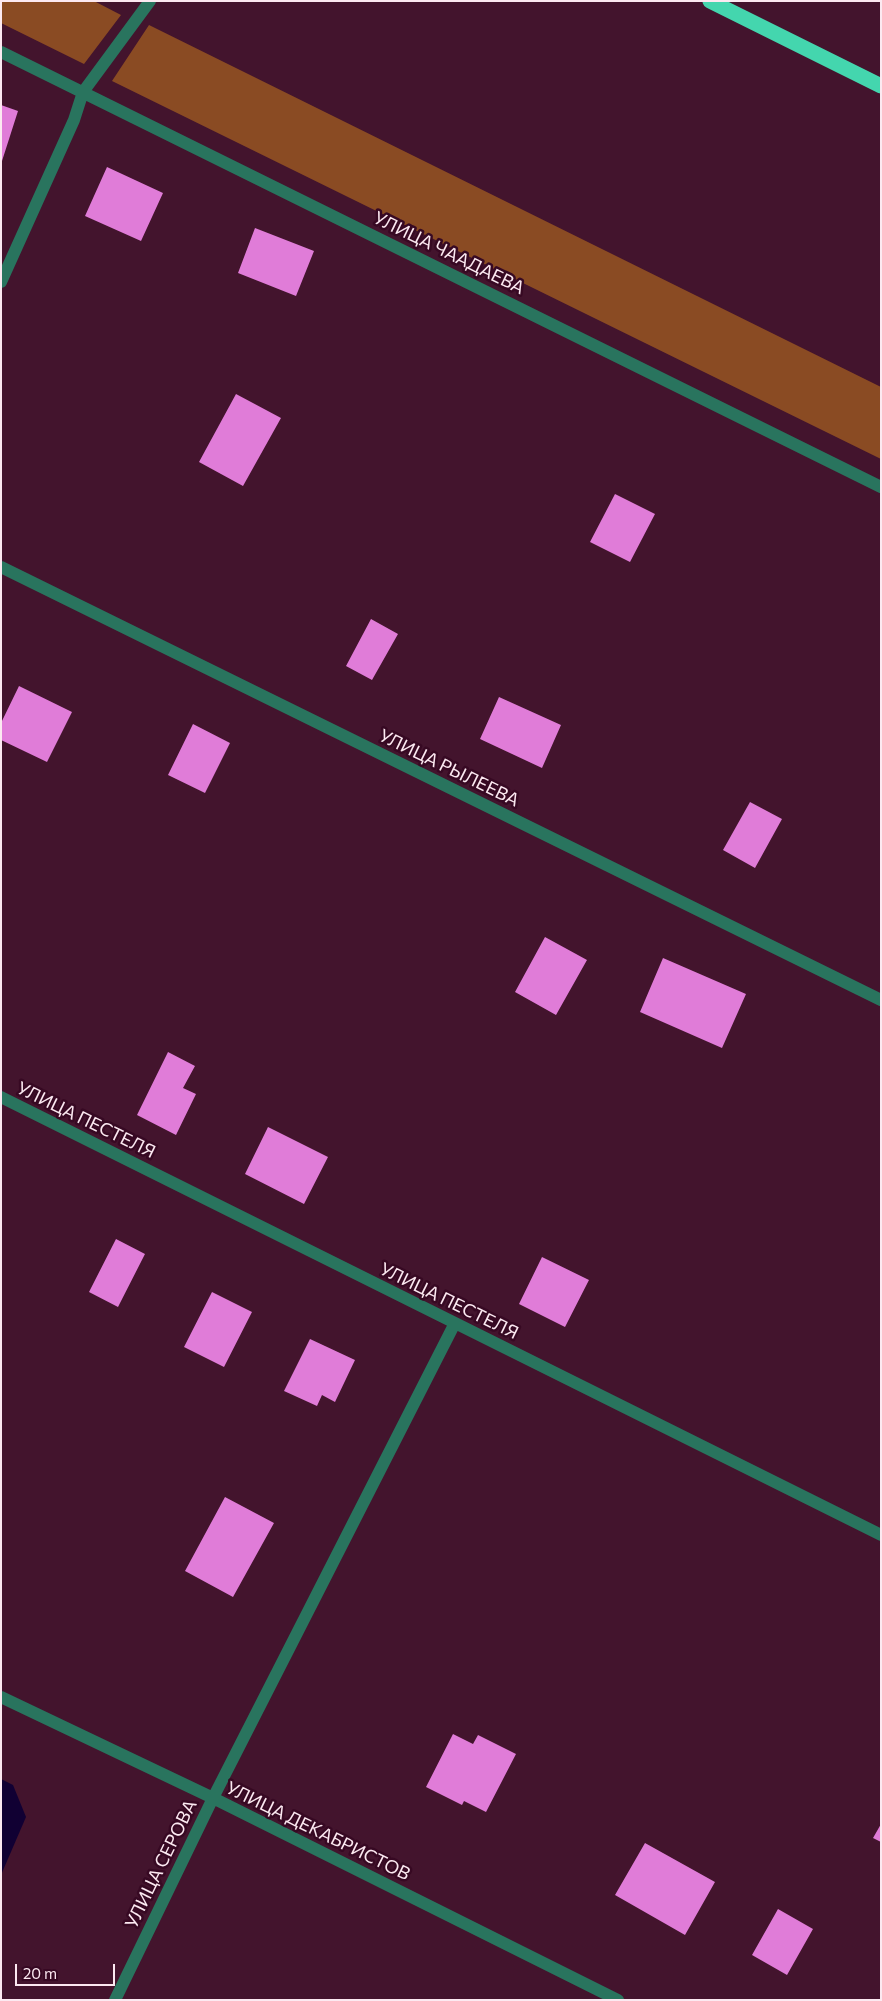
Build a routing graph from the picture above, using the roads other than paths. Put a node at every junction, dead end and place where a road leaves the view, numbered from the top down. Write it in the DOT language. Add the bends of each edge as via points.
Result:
graph roads {
  1 [pos="150,1"];
  2 [pos="710,1"];
  3 [pos="1,52"];
  4 [pos="881,86"];
  5 [pos="83,92"];
  6 [pos="1,282"];
  7 [pos="881,487"];
  8 [pos="1,567"];
  9 [pos="881,1000"];
  10 [pos="1,1098"];
  11 [pos="455,1323"];
  12 [pos="881,1535"];
  13 [pos="1,1697"];
  14 [pos="213,1798"];
  15 [pos="115,2000"];
  16 [pos="618,2000"];
  1 -- 5 [label="street"];
  2 -- 4 [label="highway"];
  3 -- 5 [label="street, УЛИЦА ЧААДАЕВА"];
  5 -- 6 [label="street" via="74,120"];
  5 -- 7 [label="street, УЛИЦА ЧААДАЕВА"];
  8 -- 9 [label="street, УЛИЦА РЫЛЕЕВА"];
  10 -- 11 [label="street, УЛИЦА ПЕСТЕЛЯ"];
  11 -- 12 [label="street, УЛИЦА ПЕСТЕЛЯ"];
  11 -- 14 [label="street, УЛИЦА СЕРОВА"];
  13 -- 14 [label="street, УЛИЦА ДЕКАБРИСТОВ"];
  14 -- 15 [label="street, УЛИЦА СЕРОВА"];
  14 -- 16 [label="street, УЛИЦА ДЕКАБРИСТОВ"];
}
